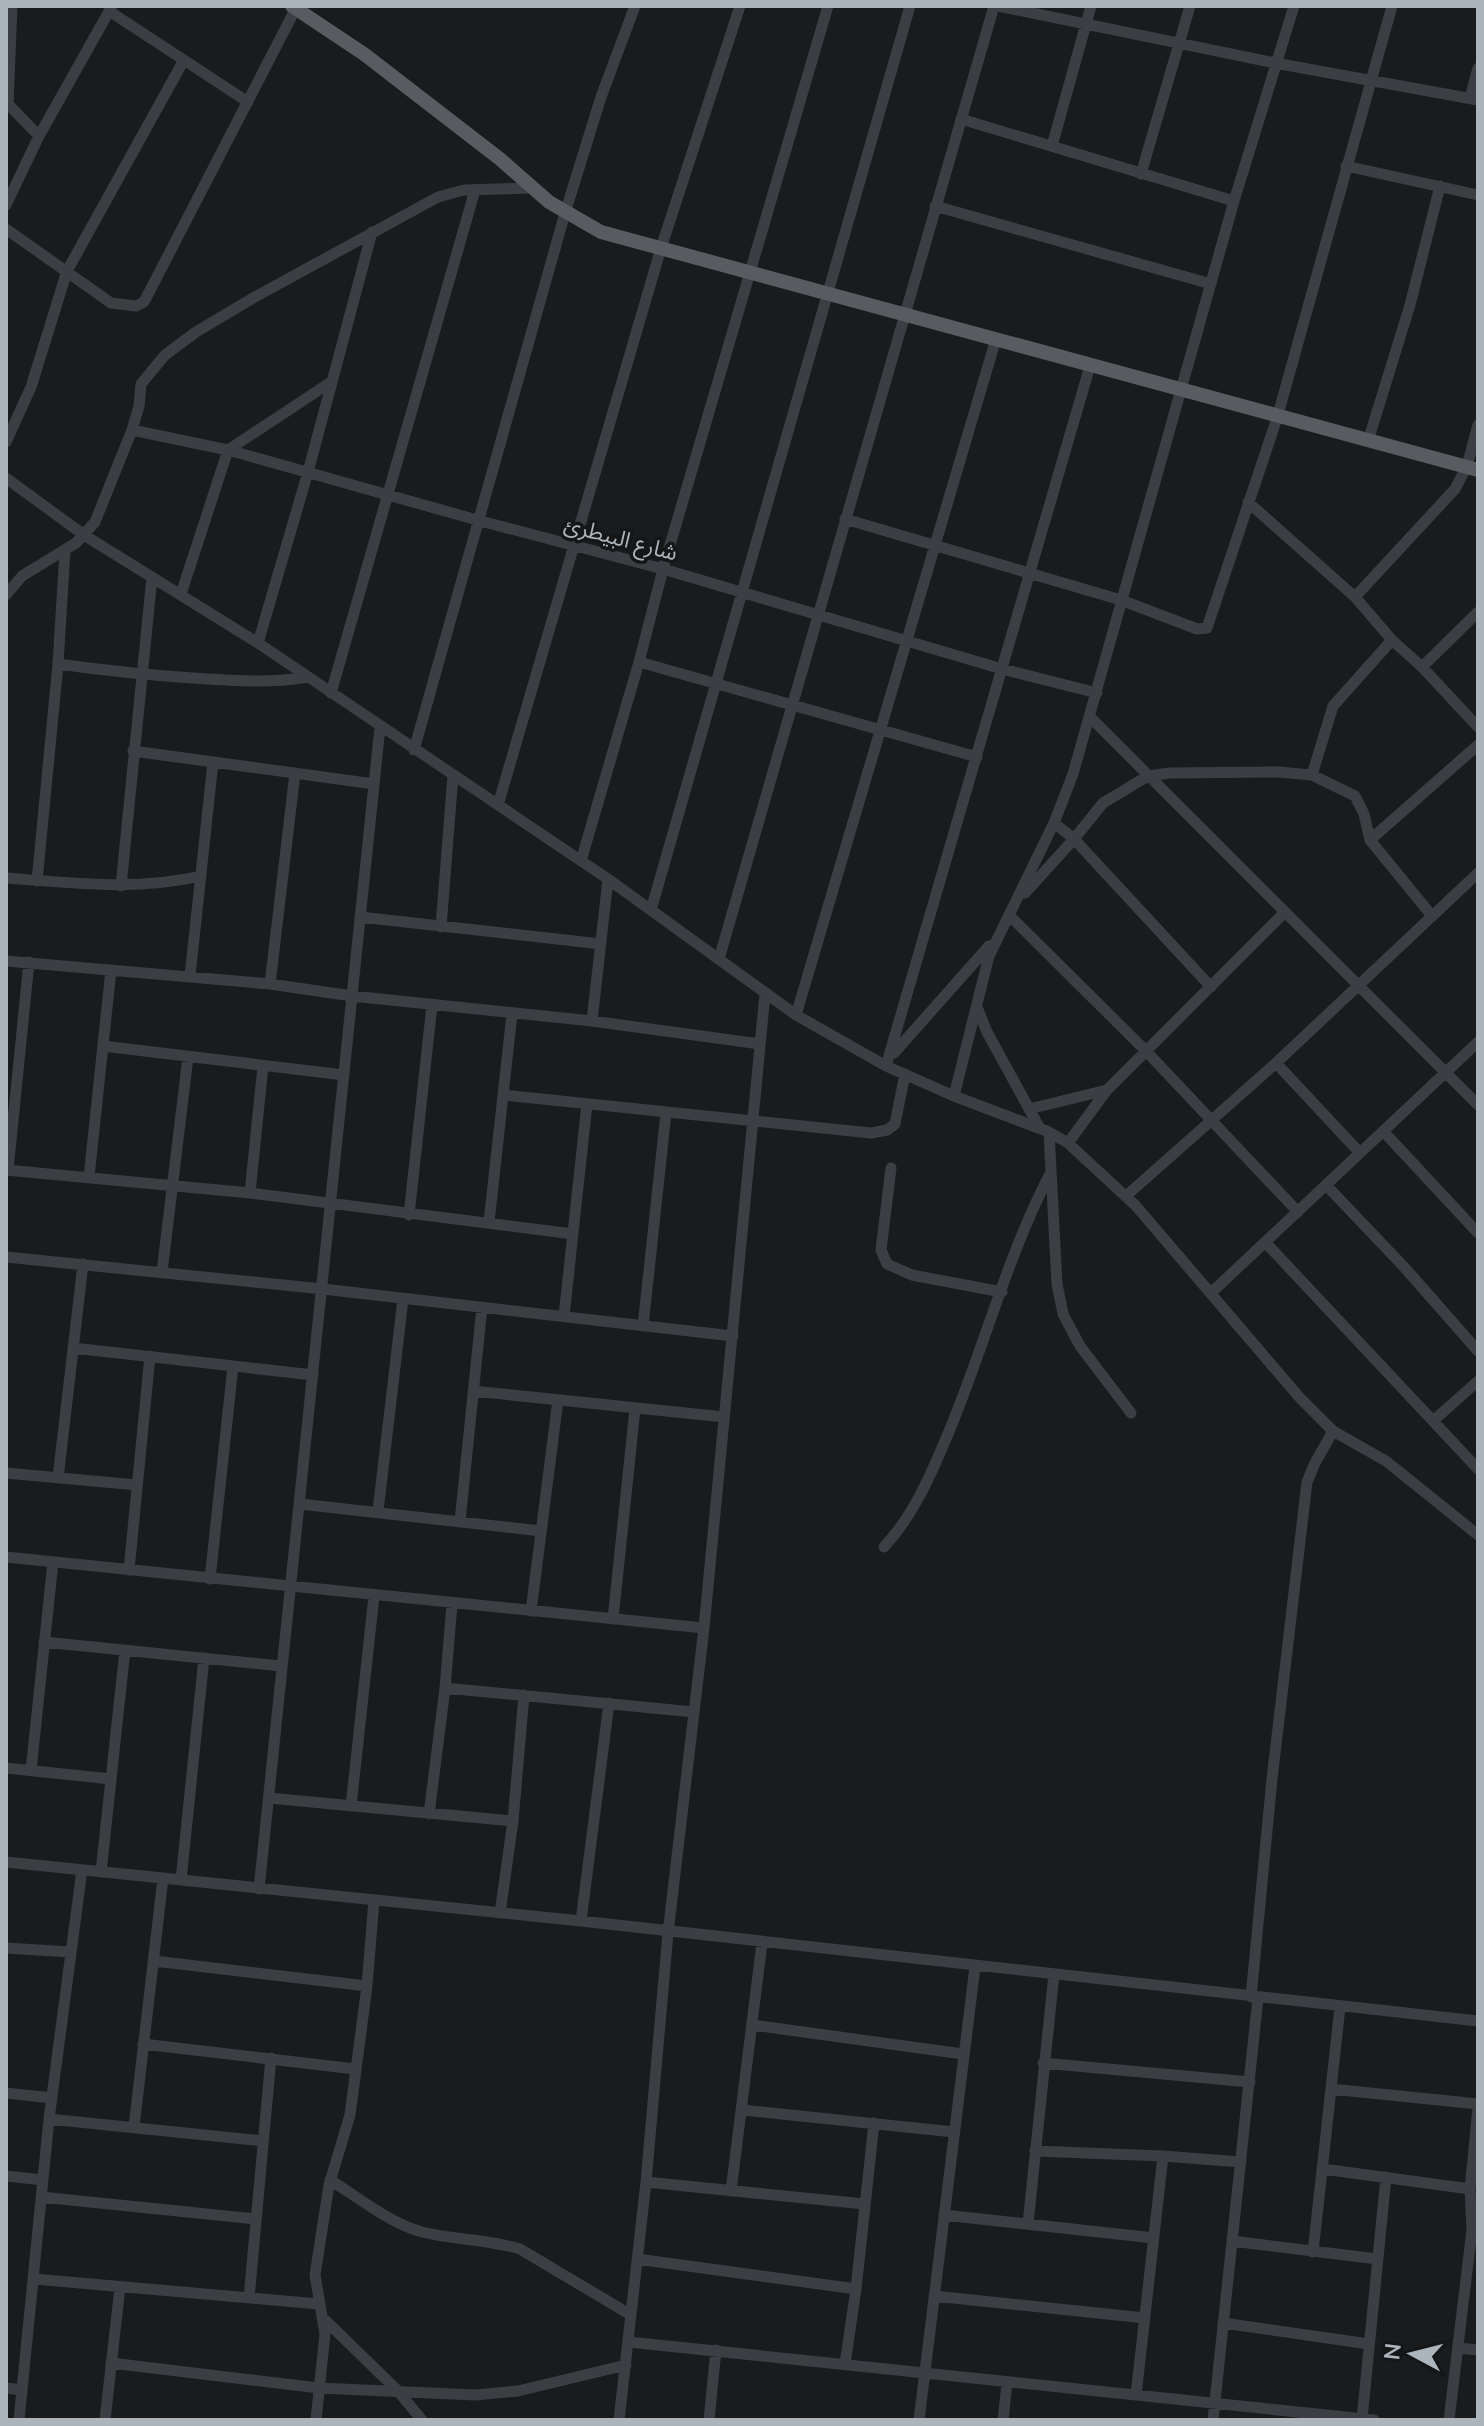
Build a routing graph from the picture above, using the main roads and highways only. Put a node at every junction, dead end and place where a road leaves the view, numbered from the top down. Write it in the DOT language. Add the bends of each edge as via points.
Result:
graph roads {
  1 [pos="294,7"];
  2 [pos="1472,468"];
  1 -- 2 [label="main road" via="364,54 565,213 611,236"];
}
